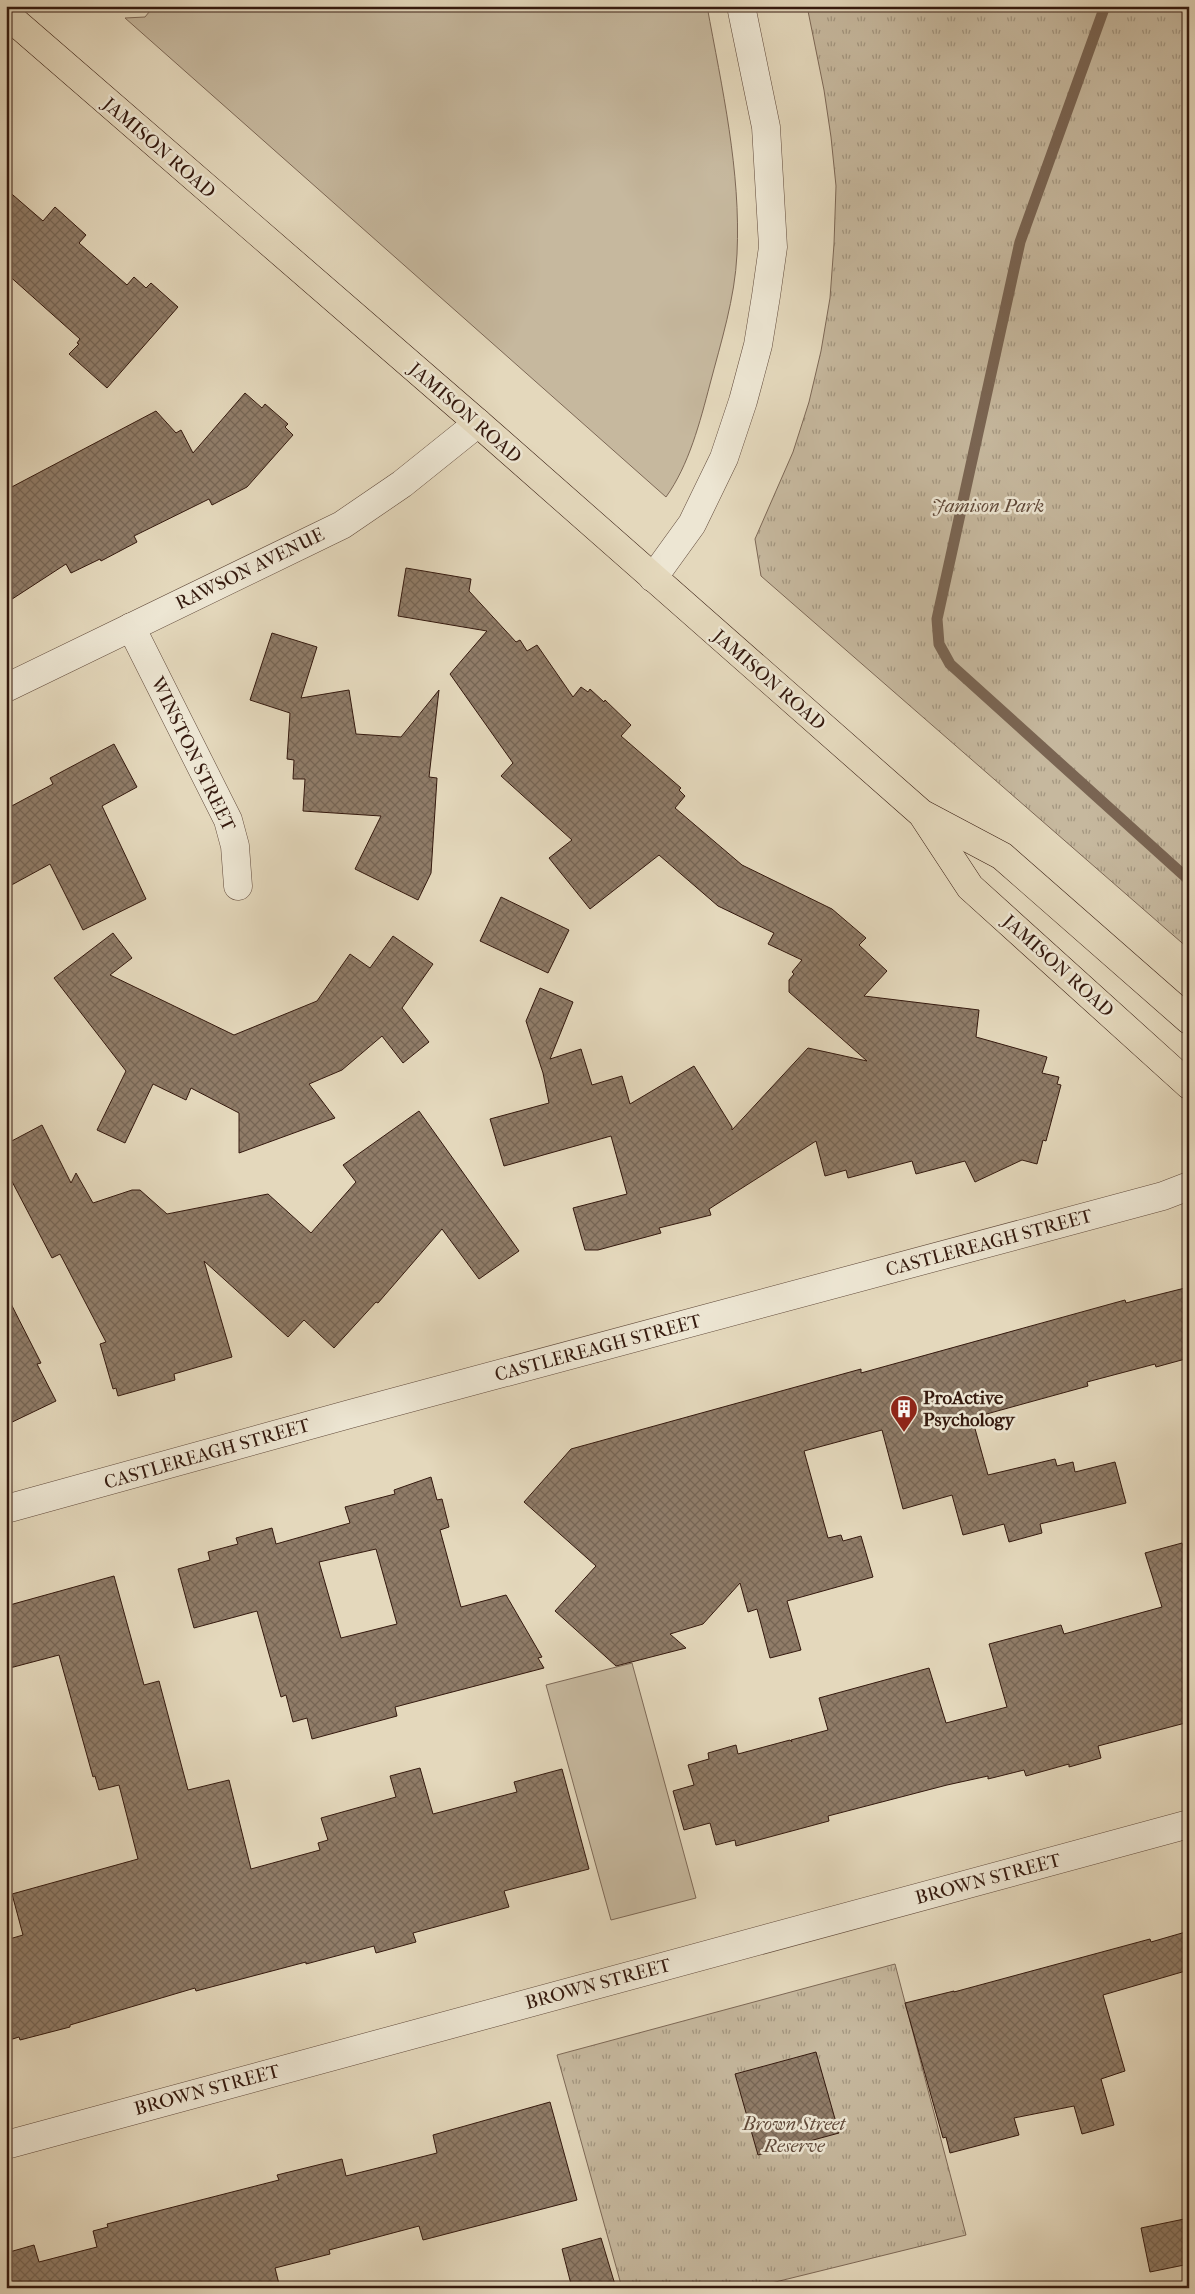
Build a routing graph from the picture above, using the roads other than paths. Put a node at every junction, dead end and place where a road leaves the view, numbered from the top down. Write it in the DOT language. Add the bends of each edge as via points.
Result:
graph roads {
  1 [pos="741,6"];
  2 [pos="6,14"];
  3 [pos="478,423"];
  4 [pos="653,578"];
  5 [pos="131,627"];
  6 [pos="6,688"];
  7 [pos="922,813"];
  8 [pos="238,886"];
  9 [pos="1189,1020"];
  10 [pos="1189,1085"];
  11 [pos="1189,1186"];
  12 [pos="6,1509"];
  13 [pos="1189,1824"];
  14 [pos="6,2144"];
  1 -- 4 [label="street" via="766,127 773,247 766,296 758,345 724,458 692,524"];
  2 -- 3 [label="main road, JAMISON ROAD"];
  3 -- 4 [label="main road, JAMISON ROAD"];
  3 -- 5 [label="street, RAWSON AVENUE" via="402,484 342,525"];
  4 -- 7 [label="main road, JAMISON ROAD"];
  5 -- 6 [label="street, RAWSON AVENUE"];
  5 -- 8 [label="street, WINSTON STREET" via="228,820 236,846"];
  7 -- 9 [label="main road, JAMISON ROAD" via="1002,856"];
  7 -- 10 [label="main road, JAMISON ROAD" via="970,887"];
  11 -- 12 [label="street, CASTLEREAGH STREET" via="1163,1196"];
  13 -- 14 [label="street, BROWN STREET"];
}
